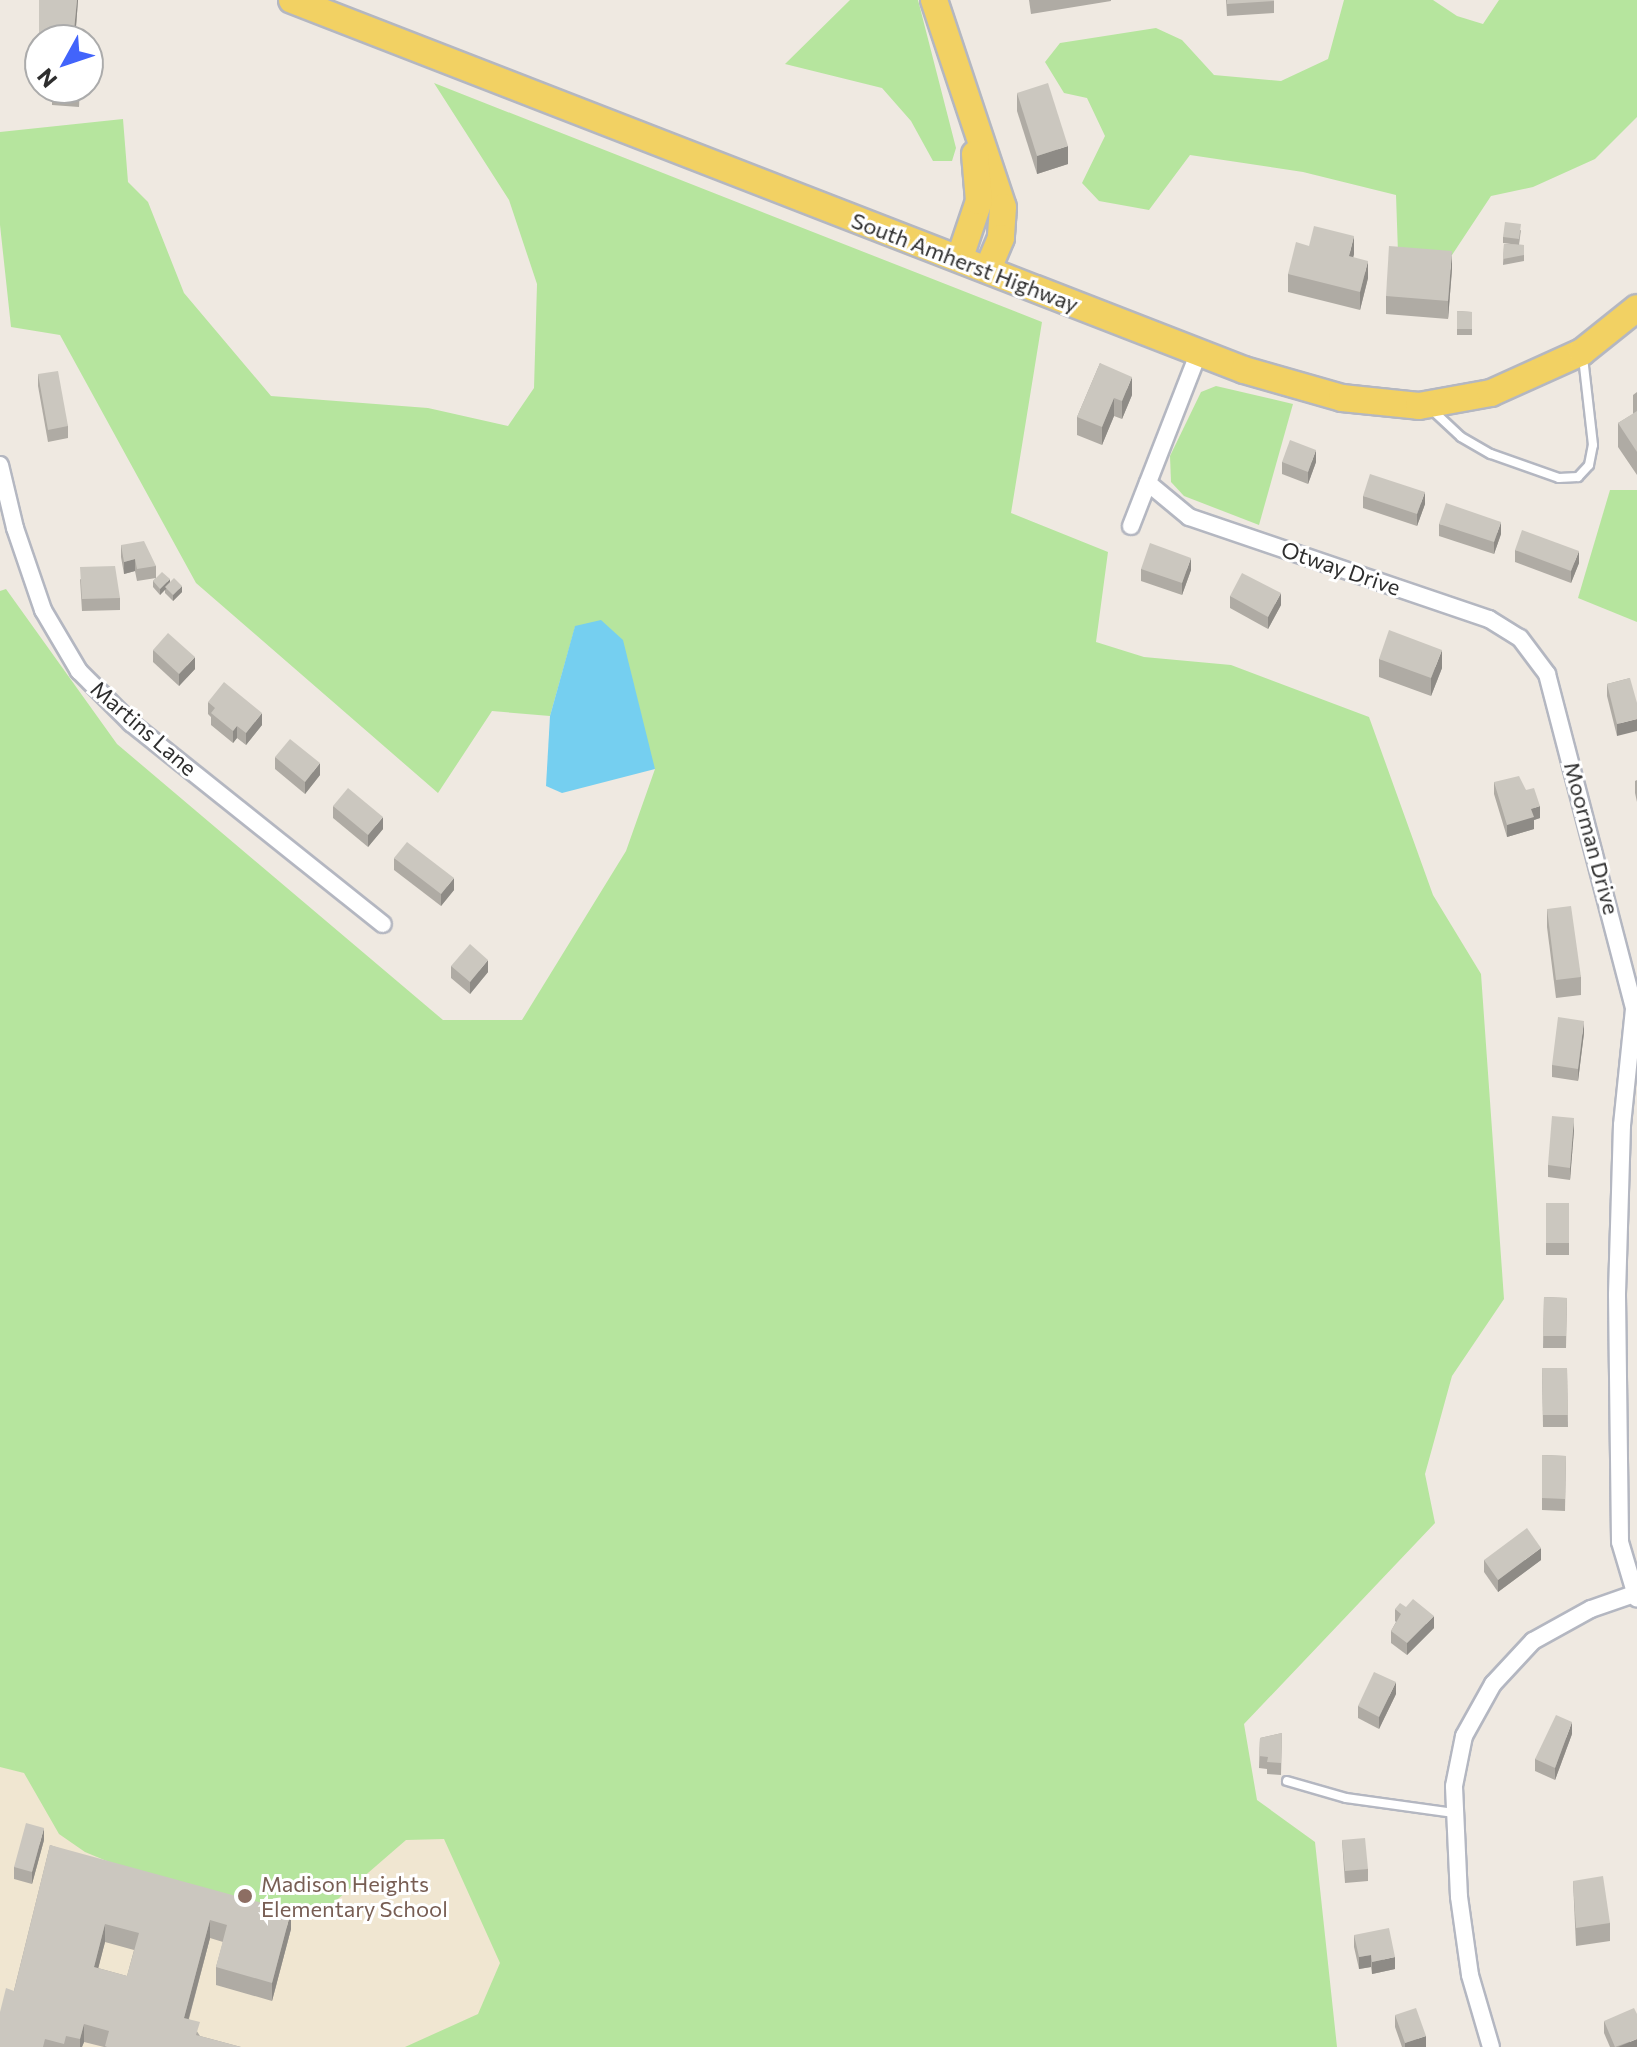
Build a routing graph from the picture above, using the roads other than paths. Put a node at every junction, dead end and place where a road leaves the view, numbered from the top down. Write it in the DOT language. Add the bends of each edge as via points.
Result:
graph roads {
  1 [pos="292,0"];
  2 [pos="934,0"];
  3 [pos="972,122"];
  4 [pos="960,257"];
  5 [pos="988,268"];
  6 [pos="1637,308"];
  7 [pos="1199,352"];
  8 [pos="1582,352"];
  9 [pos="1427,405"];
  10 [pos="0,465"];
  11 [pos="1148,483"];
  12 [pos="1131,526"];
  13 [pos="1534,653"];
  14 [pos="383,924"];
  15 [pos="1635,1038"];
  16 [pos="1636,1596"];
  17 [pos="1287,1781"];
  18 [pos="1454,1813"];
  19 [pos="1491,2047"];
  1 -- 4 [label="main road, South Amherst Highway"];
  2 -- 3 [label="main road"];
  3 -- 4 [label="main road" via="980,193"];
  3 -- 5 [label="main road" via="1003,207 1001,238"];
  4 -- 5 [label="main road, South Amherst Highway"];
  5 -- 7 [label="main road, South Amherst Highway"];
  6 -- 8 [label="main road, South Amherst Highway"];
  7 -- 9 [label="main road, South Amherst Highway" via="1342,398"];
  7 -- 11 [label="street"];
  8 -- 9 [label="main road, South Amherst Highway" via="1491,393"];
  8 -- 9 [label="lane" via="1593,445 1589,465 1578,477 1559,478 1491,454 1461,437"];
  10 -- 14 [label="street, Martins Lane" via="43,610 79,671 131,723"];
  11 -- 12 [label="street"];
  11 -- 13 [label="street, Otway Drive" via="1189,517 1489,619"];
  13 -- 15 [label="street, Moorman Drive" via="1547,674 1580,789 1629,980"];
  15 -- 16 [label="street, Moorman Drive" via="1622,1125 1617,1295 1620,1542"];
  16 -- 18 [label="street" via="1556,1625 1512,1660 1464,1736"];
  17 -- 18 [label="lane" via="1346,1798"];
  18 -- 19 [label="street" via="1470,1975"];
}
